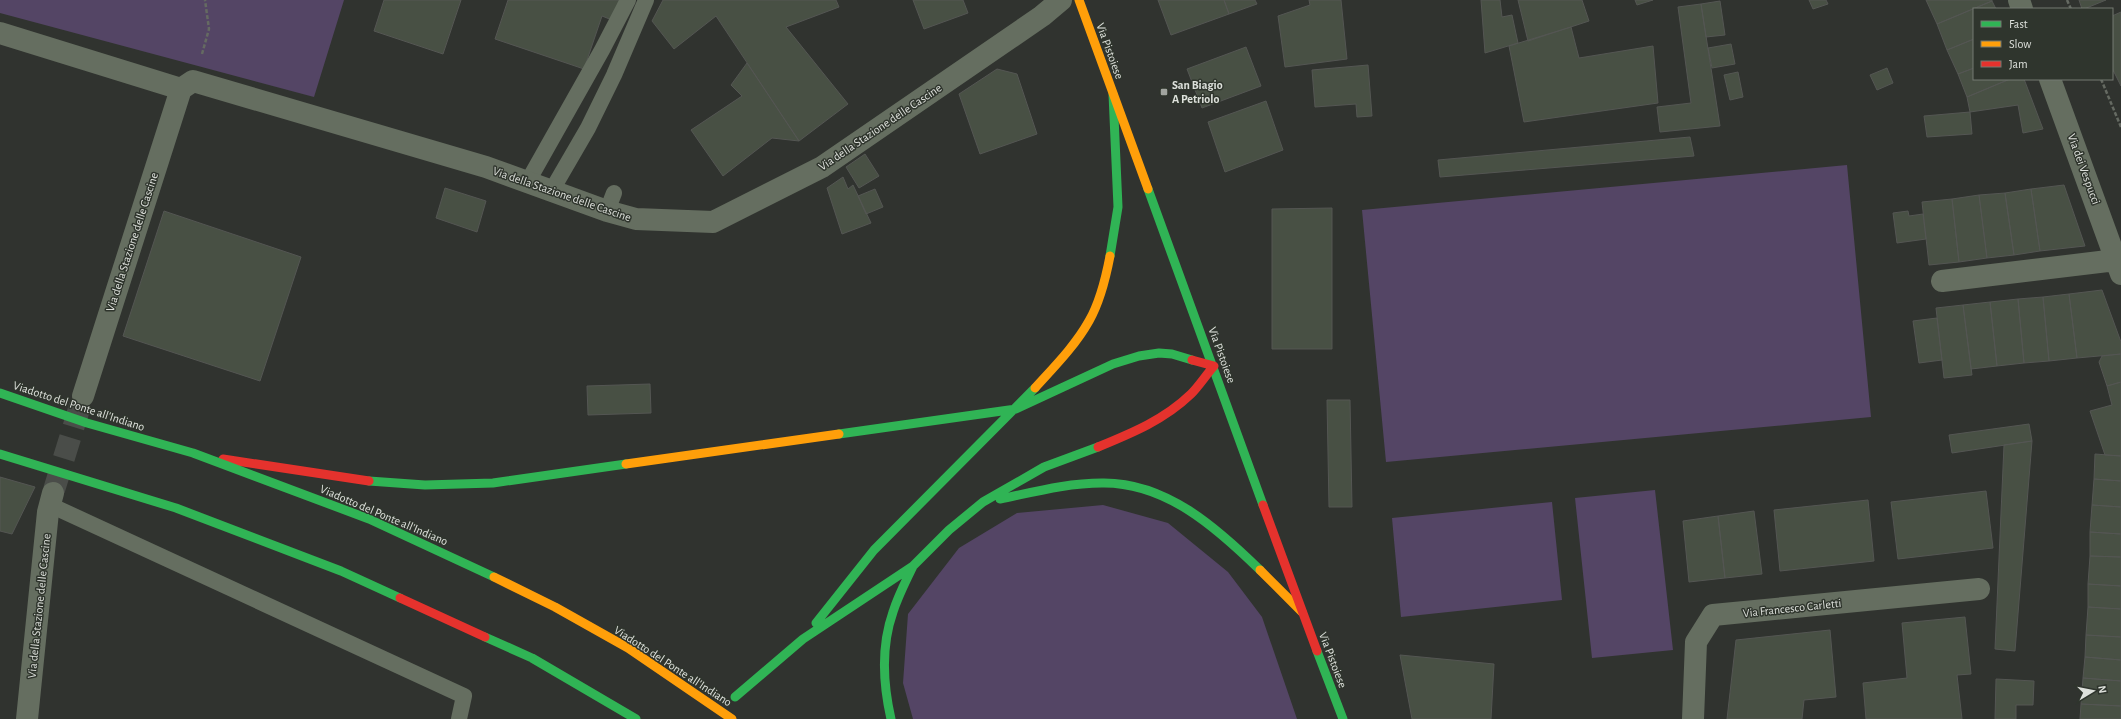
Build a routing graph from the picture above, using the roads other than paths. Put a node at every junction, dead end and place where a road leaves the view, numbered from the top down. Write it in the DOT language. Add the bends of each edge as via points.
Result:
graph roads {
  1 [pos="628,0"];
  2 [pos="646,0"];
  3 [pos="1061,0"];
  4 [pos="1079,0"];
  5 [pos="0,33"];
  6 [pos="2050,80"];
  7 [pos="187,85"];
  8 [pos="1113,94"];
  9 [pos="527,183"];
  10 [pos="552,190"];
  11 [pos="2118,267"];
  12 [pos="1942,281"];
  13 [pos="1214,366"];
  14 [pos="0,393"];
  15 [pos="83,396"];
  16 [pos="1016,409"];
  17 [pos="193,453"];
  18 [pos="0,454"];
  19 [pos="51,499"];
  20 [pos="983,502"];
  21 [pos="913,566"];
  22 [pos="1979,589"];
  23 [pos="1302,612"];
  24 [pos="803,639"];
  25 [pos="734,697"];
  26 [pos="27,719"];
  27 [pos="459,719"];
  28 [pos="636,719"];
  29 [pos="732,719"];
  30 [pos="891,719"];
  31 [pos="1343,719"];
  32 [pos="1693,719"];
  1 -- 9 [label="lane"];
  2 -- 10 [label="lane" via="591,122"];
  3 -- 10 [label="street, Via della Stazione delle Cascine" via="1042,16 822,167 713,222 636,219 610,202"];
  4 -- 8 [label="main road, Via Pistoiese"];
  5 -- 7 [label="street, Via della Stazione delle Cascine"];
  6 -- 11 [label="street, Via dei Vespucci"];
  7 -- 9 [label="street, Via della Stazione delle Cascine" via="486,167"];
  7 -- 15 [label="street, Via della Stazione delle Cascine"];
  8 -- 13 [label="main road, Via Pistoiese"];
  8 -- 16 [label="main road" via="1118,207 1106,275 1090,320 1074,343"];
  9 -- 10 [label="street, Via della Stazione delle Cascine"];
  11 -- 12 [label="street, Via dei Vespucci"];
  13 -- 16 [label="main road" via="1172,354 1139,356 1113,364"];
  13 -- 20 [label="main road" via="1191,394 1160,420 1044,467"];
  13 -- 23 [label="main road, Via Pistoiese"];
  14 -- 17 [label="main road, Viadotto del Ponte all'Indiano, bridge" via="87,423"];
  16 -- 17 [label="main road, bridge" via="533,479 466,486 386,484 333,478"];
  16 -- 24 [label="main road" via="874,550"];
  17 -- 29 [label="main road, Viadotto del Ponte all'Indiano, bridge" via="370,519 473,566 555,607 628,648"];
  18 -- 28 [label="main road, bridge" via="176,508 396,594 532,658"];
  19 -- 26 [label="street, Via della Stazione delle Cascine"];
  19 -- 27 [label="lane" via="464,696"];
  20 -- 21 [label="main road" via="949,530"];
  20 -- 23 [label="main road" via="1084,484 1124,485 1154,492 1203,520 1229,540"];
  21 -- 24 [label="main road"];
  21 -- 30 [label="main road" via="891,616 887,632 885,679"];
  22 -- 32 [label="street, Via Francesco Carletti" via="1713,616 1696,642"];
  23 -- 31 [label="main road, Via Pistoiese"];
  24 -- 25 [label="main road"];
}
